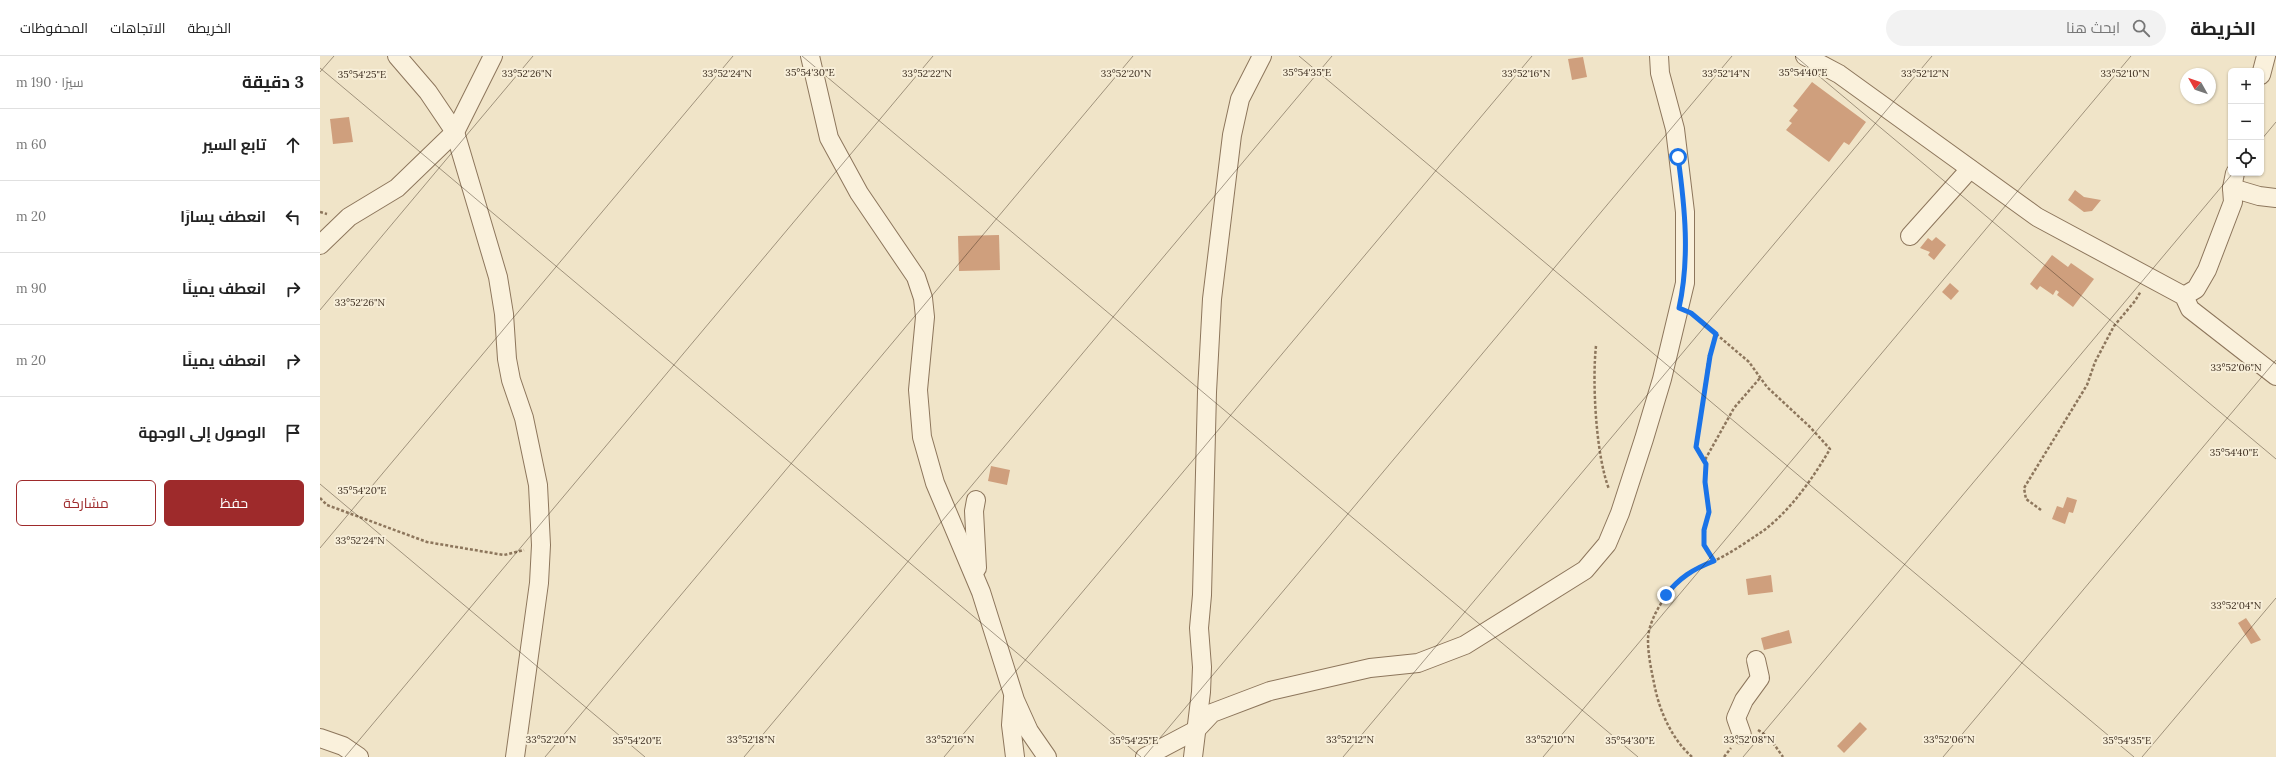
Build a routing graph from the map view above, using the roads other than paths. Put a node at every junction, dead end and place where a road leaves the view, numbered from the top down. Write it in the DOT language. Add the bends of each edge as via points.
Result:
graph roads {
  1 [pos="397,56"];
  2 [pos="493,56"];
  3 [pos="810,56"];
  4 [pos="1262,56"];
  5 [pos="1659,56"];
  6 [pos="1805,56"];
  7 [pos="2266,56"];
  8 [pos="2263,68"];
  9 [pos="455,132"];
  10 [pos="1970,169"];
  11 [pos="2233,180"];
  12 [pos="2276,198"];
  13 [pos="1910,236"];
  14 [pos="320,245"];
  15 [pos="2184,296"];
  16 [pos="2276,376"];
  17 [pos="976,500"];
  18 [pos="981,592"];
  19 [pos="1756,660"];
  20 [pos="1013,695"];
  21 [pos="1196,730"];
  22 [pos="1742,735"];
  23 [pos="320,738"];
  24 [pos="359,757"];
  25 [pos="515,757"];
  26 [pos="1015,757"];
  27 [pos="1047,757"];
  28 [pos="1145,757"];
  29 [pos="1193,757"];
  1 -- 9 [label="street" via="428,92"];
  2 -- 9 [label="street"];
  3 -- 18 [label="street" via="829,138 859,193 916,277 923,298 925,317 918,390 922,437 935,483"];
  4 -- 21 [label="street" via="1240,100 1232,135 1212,299 1199,628 1202,674"];
  5 -- 21 [label="street" via="1660,73 1675,129 1685,212 1684,283 1662,379 1620,513 1607,544 1585,570 1465,645 1418,663 1370,668 1270,691 1212,713"];
  6 -- 10 [label="street" via="1838,74"];
  7 -- 8 [label="street"];
  9 -- 14 [label="street" via="397,188 349,217"];
  9 -- 25 [label="street" via="498,277 511,380 524,418 538,485 541,545 539,583"];
  10 -- 13 [label="street"];
  10 -- 15 [label="street" via="2037,217"];
  11 -- 12 [label="street" via="2259,196"];
  11 -- 15 [label="street" via="2233,202 2207,270 2196,289"];
  15 -- 16 [label="street" via="2190,309"];
  17 -- 18 [label="street" via="975,546"];
  18 -- 20 [label="street"];
  19 -- 22 [label="street" via="1760,678 1744,700 1736,718"];
  20 -- 26 [label="street" via="1011,725"];
  20 -- 27 [label="street" via="1029,731"];
  21 -- 28 [label="street"];
  21 -- 29 [label="street"];
  23 -- 24 [label="street" via="343,746"];
}
